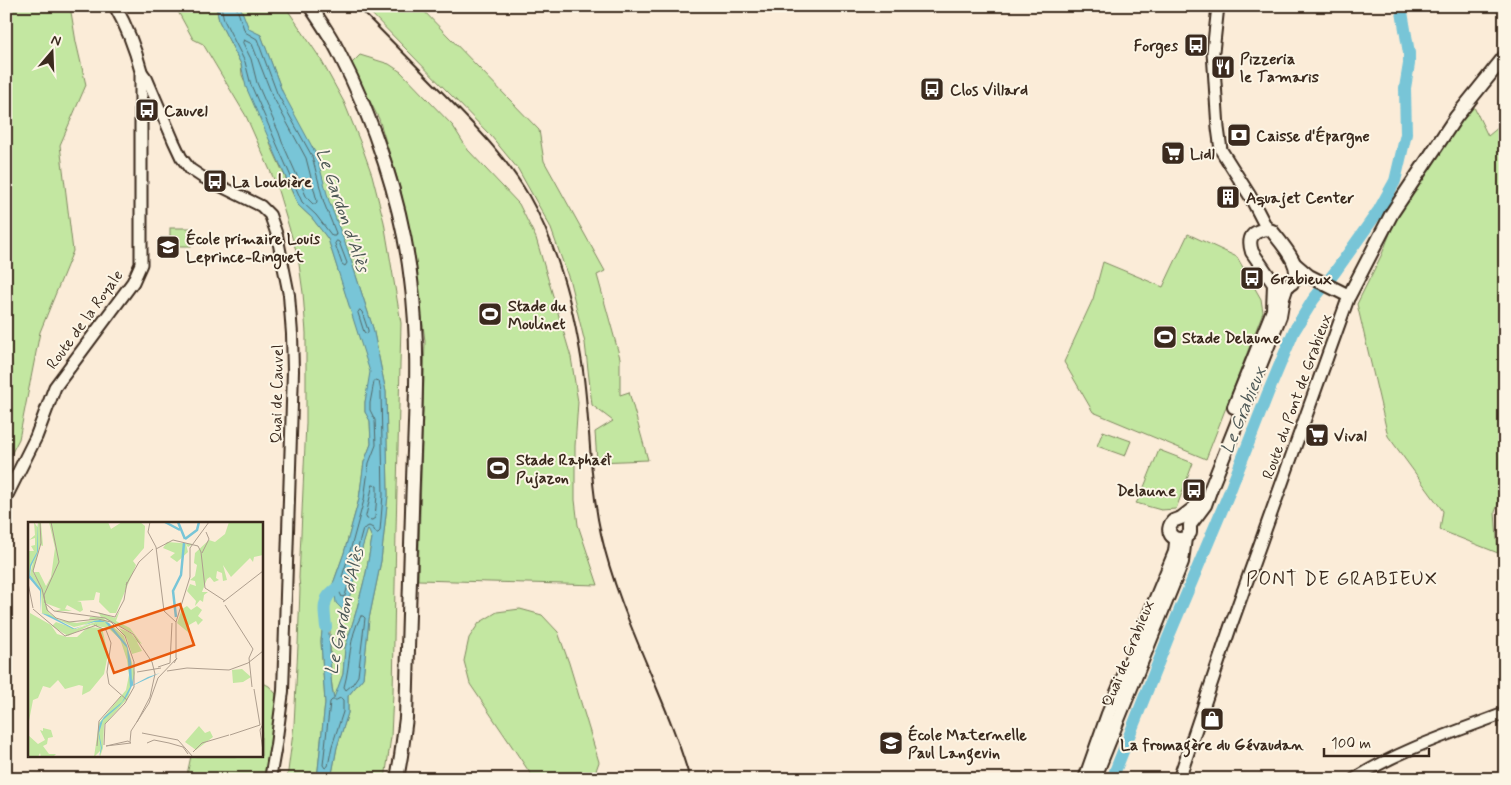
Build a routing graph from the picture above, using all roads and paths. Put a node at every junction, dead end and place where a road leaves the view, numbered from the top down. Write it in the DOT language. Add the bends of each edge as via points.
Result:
graph roads {
  1 [pos="115,6"];
  2 [pos="310,6"];
  3 [pos="1218,6"];
  4 [pos="1505,56"];
  5 [pos="141,71"];
  6 [pos="1262,230"];
  7 [pos="1295,264"];
  8 [pos="1309,276"];
  9 [pos="1291,282"];
  10 [pos="1274,284"];
  11 [pos="1344,294"];
  12 [pos="6,497"];
  13 [pos="1186,522"];
  14 [pos="1181,539"];
  15 [pos="1505,714"];
  16 [pos="270,779"];
  17 [pos="397,779"];
  18 [pos="1085,779"];
  19 [pos="1094,779"];
  20 [pos="1179,779"];
  21 [pos="1354,779"];
  1 -- 5 [label="main road, Route de la Royale" via="129,34"];
  2 -- 17 [label="main road" via="338,49 364,105 384,162 411,279 416,400 407,689"];
  3 -- 6 [label="main road" via="1213,52 1221,150 1250,196"];
  4 -- 11 [label="main road, Route du Pont de Grabieux" via="1456,117 1392,213"];
  5 -- 12 [label="main road, Route de la Royale" via="141,264 133,282 55,386 36,437"];
  5 -- 16 [label="street, Quai de Cauvel" via="181,157 190,169 261,206 270,215 289,295 293,371 283,691"];
  6 -- 7 [label="main road" via="1272,231"];
  6 -- 10 [label="main road" via="1250,238 1250,246"];
  7 -- 8 [label="main road"];
  7 -- 9 [label="main road, Quai de Grabieux" via="1297,270"];
  8 -- 9 [label="main road"];
  8 -- 11 [label="main road"];
  9 -- 10 [label="main road" via="1280,287"];
  9 -- 13 [label="main road, Quai de Grabieux" via="1208,500"];
  10 -- 13 [label="main road, Quai de Grabieux" via="1273,310 1200,498"];
  11 -- 20 [label="main road, Route du Pont de Grabieux"];
  13 -- 14 [label="main road, Quai de Grabieux" via="1190,533"];
  13 -- 14 [label="main road, Quai de Grabieux" via="1175,519 1169,526 1169,533"];
  14 -- 18 [label="main road, Quai de Grabieux" via="1108,714"];
  14 -- 19 [label="main road, Quai de Grabieux" via="1182,562"];
  15 -- 21 [label="street" via="1389,758"];
}
